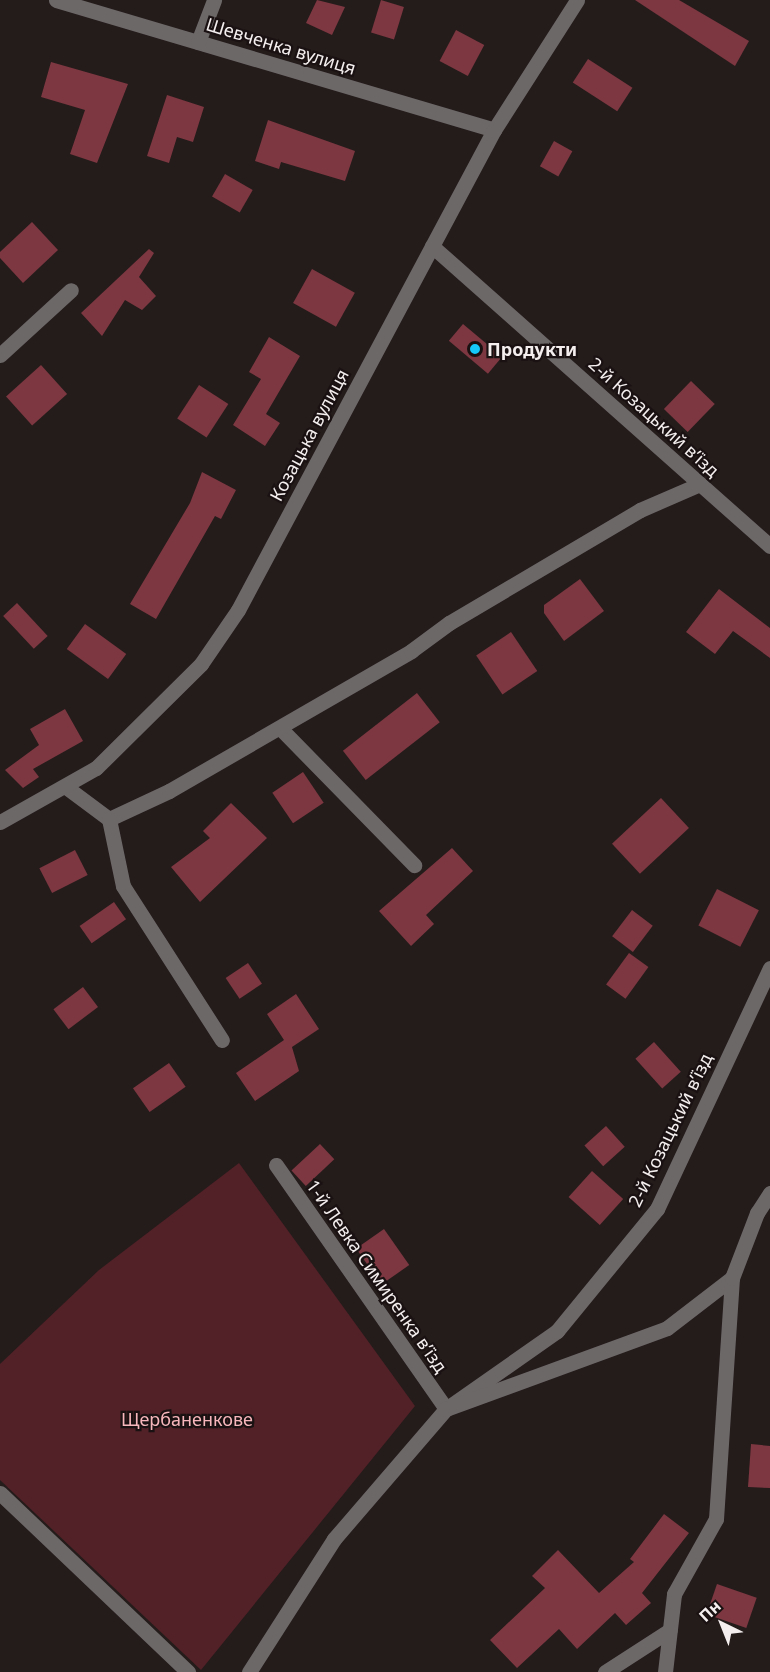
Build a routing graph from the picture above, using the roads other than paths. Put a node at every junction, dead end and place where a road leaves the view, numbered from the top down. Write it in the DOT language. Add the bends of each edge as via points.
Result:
graph roads {
  1 [pos="56,0"];
  2 [pos="214,0"];
  3 [pos="577,0"];
  4 [pos="198,42"];
  5 [pos="494,130"];
  6 [pos="432,246"];
  7 [pos="71,290"];
  8 [pos="0,355"];
  9 [pos="700,484"];
  10 [pos="770,546"];
  11 [pos="280,728"];
  12 [pos="66,787"];
  13 [pos="109,819"];
  14 [pos="0,822"];
  15 [pos="414,865"];
  16 [pos="770,968"];
  17 [pos="222,1040"];
  18 [pos="276,1165"];
  19 [pos="770,1193"];
  20 [pos="732,1278"];
  21 [pos="446,1409"];
  22 [pos="0,1493"];
  23 [pos="670,1630"];
  24 [pos="188,1672"];
  25 [pos="249,1672"];
  26 [pos="605,1672"];
  27 [pos="665,1672"];
  1 -- 4 [label="street, Шевченка вулиця"];
  2 -- 4 [label="street"];
  3 -- 5 [label="street, Козацька вулиця"];
  4 -- 5 [label="street, Шевченка вулиця"];
  5 -- 6 [label="street, Козацька вулиця"];
  6 -- 9 [label="street, 2-й Козацький в’їзд"];
  6 -- 12 [label="street, Козацька вулиця" via="238,610 201,664 164,705 96,768"];
  7 -- 8 [label="street"];
  9 -- 10 [label="street, 2-й Козацький в’їзд"];
  9 -- 11 [label="street" via="640,510"];
  11 -- 13 [label="street"];
  11 -- 15 [label="street"];
  12 -- 13 [label="street"];
  12 -- 14 [label="street, Козацька вулиця"];
  13 -- 17 [label="street" via="123,886"];
  16 -- 21 [label="street, 2-й Козацький в’їзд" via="657,1209 557,1331"];
  18 -- 21 [label="street, 1-й Левка Симиренка в’їзд"];
  19 -- 20 [label="street" via="757,1213"];
  20 -- 21 [label="street" via="668,1328"];
  20 -- 23 [label="street" via="716,1519 674,1594"];
  21 -- 25 [label="street, 2-й Козацький в’їзд" via="334,1539"];
  22 -- 24 [label="street"];
  23 -- 26 [label="street"];
  23 -- 27 [label="street"];
}
